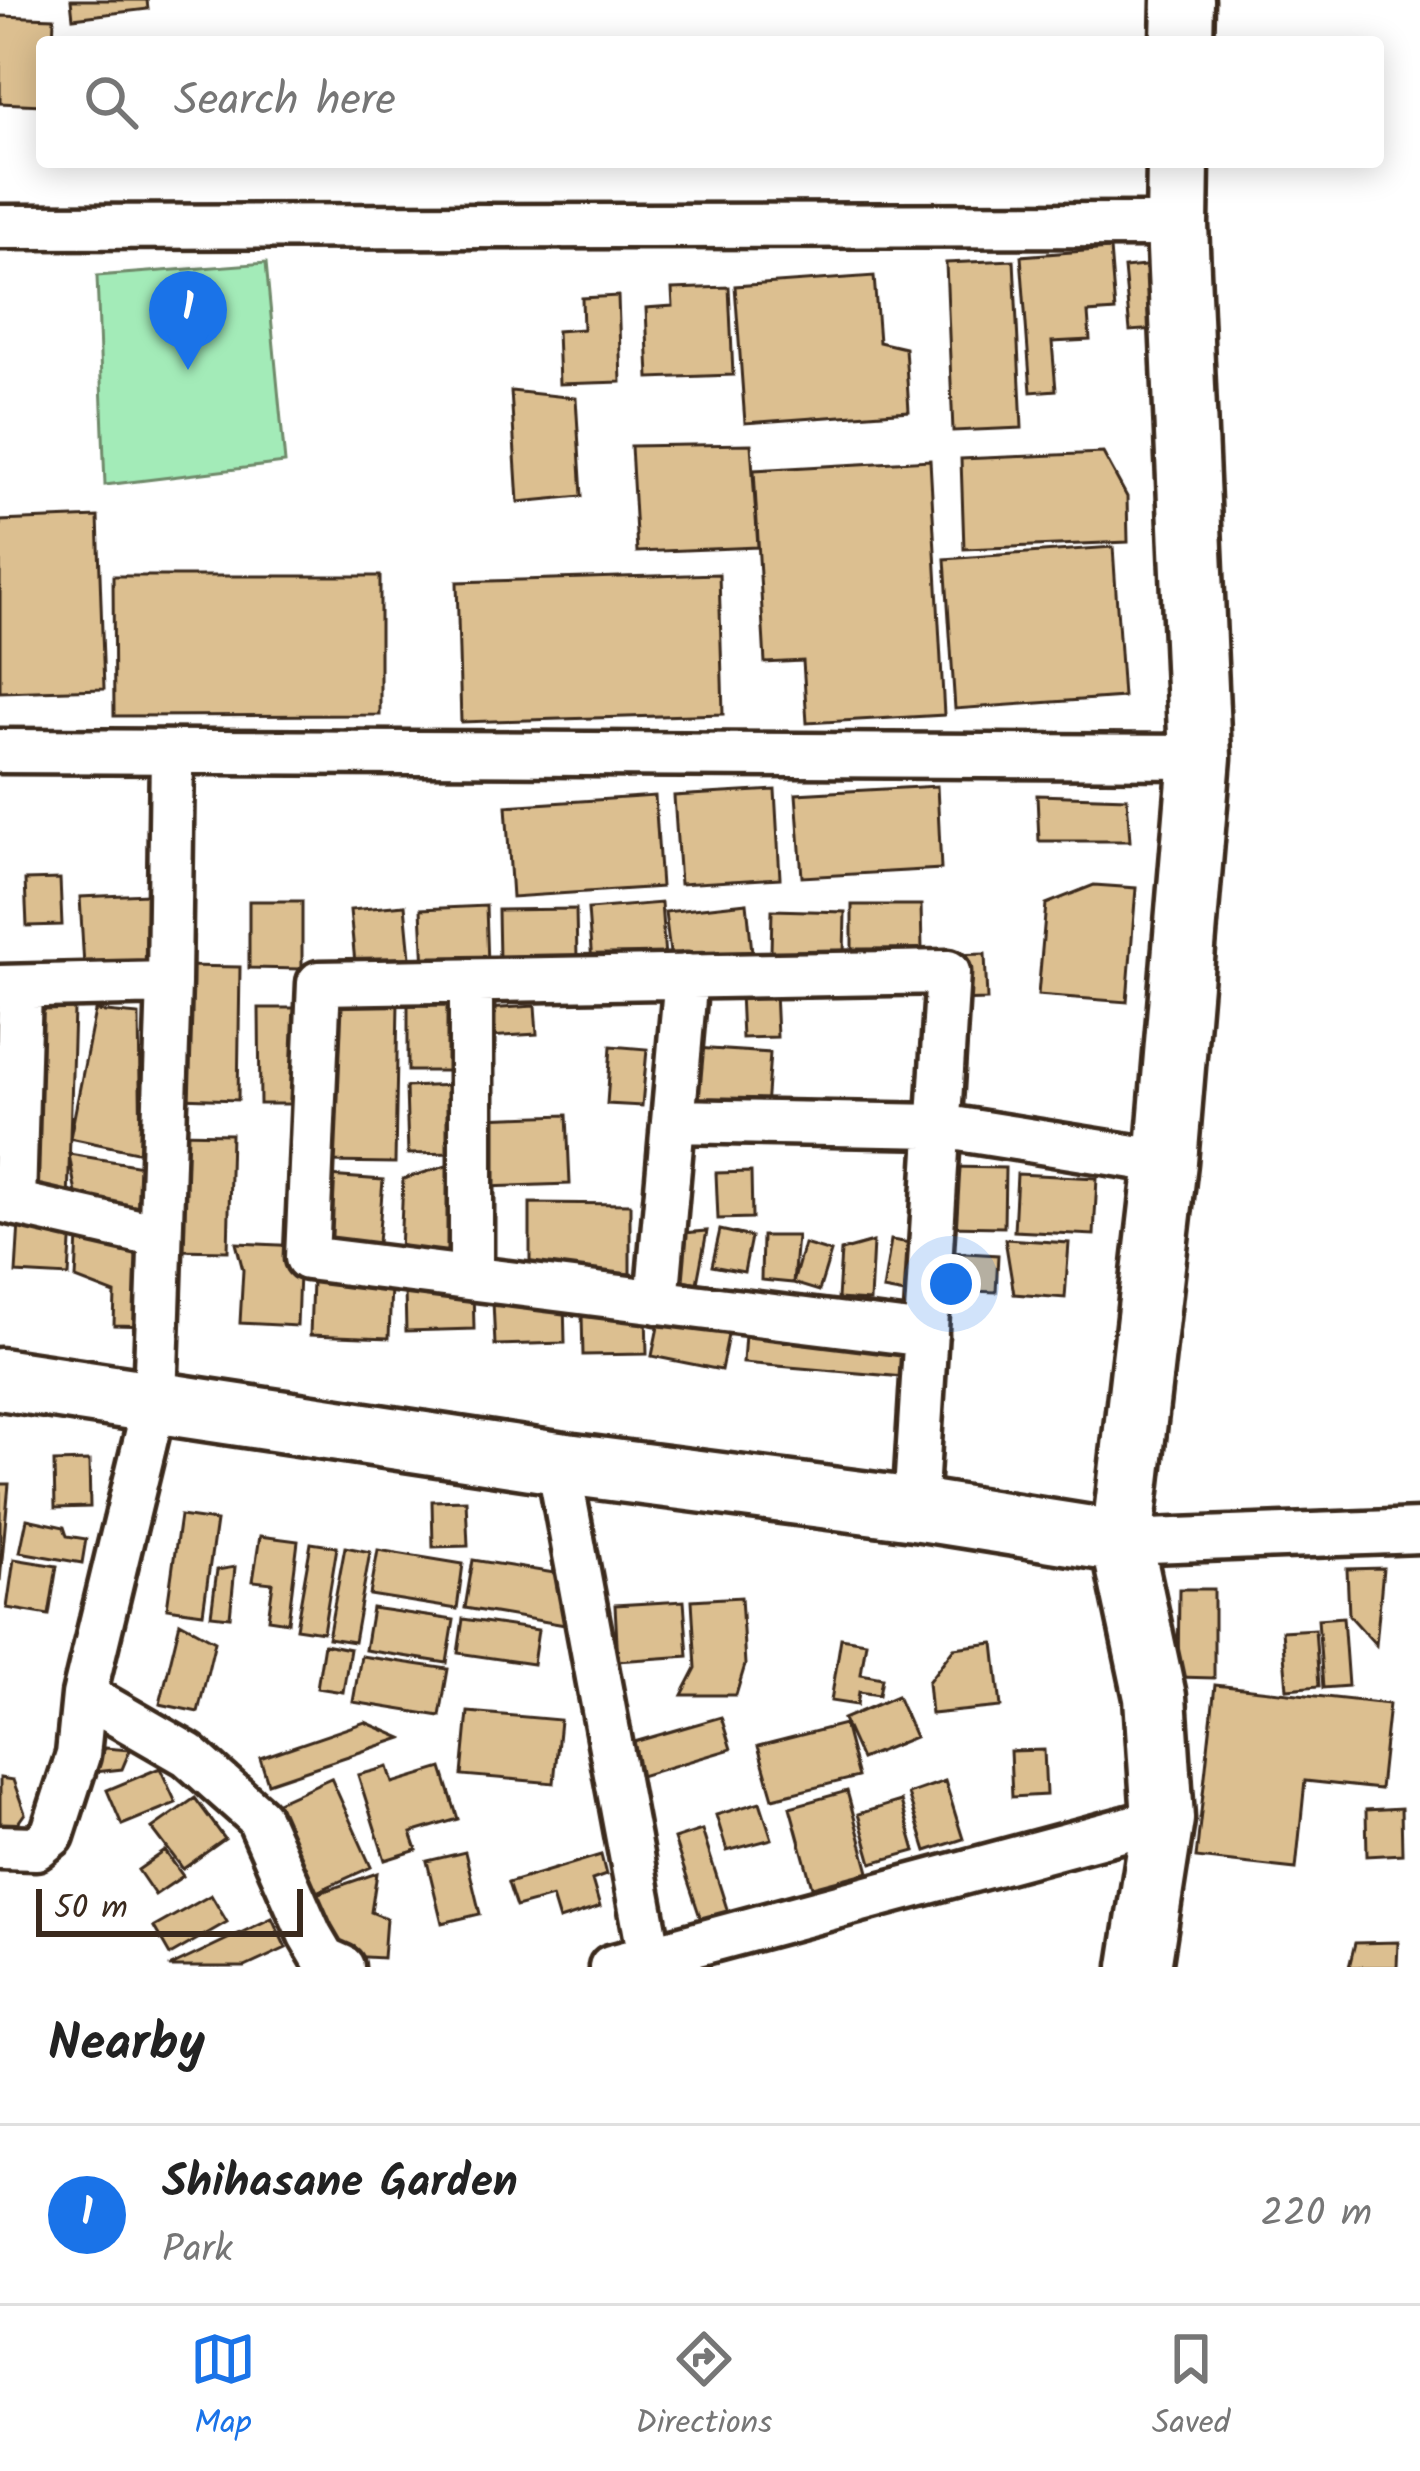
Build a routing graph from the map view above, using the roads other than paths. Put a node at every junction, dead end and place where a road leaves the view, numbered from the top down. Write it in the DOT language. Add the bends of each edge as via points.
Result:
graph roads {
  1 [pos="1183,0"];
  2 [pos="1182,36"];
  3 [pos="1178,168"];
  4 [pos="1177,224"];
  5 [pos="0,227"];
  6 [pos="0,751"];
  7 [pos="172,752"];
  8 [pos="1201,757"];
  9 [pos="686,976"];
  10 [pos="471,981"];
  11 [pos="170,983"];
  12 [pos="10,988"];
  13 [pos="673,1121"];
  14 [pos="940,1126"];
  15 [pos="1166,1162"];
  16 [pos="7,1202"];
  17 [pos="159,1236"];
  18 [pos="471,1277"];
  19 [pos="657,1302"];
  20 [pos="926,1335"];
  21 [pos="0,1379"];
  22 [pos="155,1401"];
  23 [pos="558,1462"];
  24 [pos="915,1509"];
  25 [pos="1420,1531"];
  26 [pos="1122,1541"];
  27 [pos="84,1695"];
  28 [pos="1163,1819"];
  29 [pos="0,1847"];
  30 [pos="630,1962"];
  31 [pos="342,1967"];
  32 [pos="1140,1967"];
  1 -- 2 [label="main road"];
  3 -- 4 [label="main road"];
  4 -- 5 [label="street"];
  4 -- 8 [label="main road"];
  6 -- 7 [label="street"];
  7 -- 8 [label="street"];
  7 -- 11 [label="street"];
  8 -- 15 [label="main road"];
  9 -- 10 [label="street"];
  9 -- 13 [label="street"];
  9 -- 14 [label="street" via="948,972"];
  10 -- 18 [label="street"];
  10 -- 18 [label="street" via="319,983 308,1258"];
  11 -- 12 [label="street"];
  11 -- 17 [label="street"];
  12 -- 16 [label="street"];
  13 -- 14 [label="street"];
  13 -- 19 [label="street"];
  14 -- 15 [label="street"];
  14 -- 20 [label="street"];
  15 -- 26 [label="main road"];
  16 -- 17 [label="street"];
  17 -- 22 [label="street"];
  18 -- 19 [label="street"];
  19 -- 20 [label="street"];
  20 -- 24 [label="street"];
  21 -- 22 [label="main road"];
  22 -- 23 [label="main road"];
  22 -- 27 [label="street"];
  23 -- 24 [label="main road"];
  23 -- 30 [label="street"];
  24 -- 26 [label="main road"];
  25 -- 26 [label="street"];
  26 -- 28 [label="main road" via="1155,1697"];
  27 -- 29 [label="street" via="78,1755 52,1835 36,1848"];
  27 -- 31 [label="street" via="188,1755 258,1817 310,1935 324,1959"];
  28 -- 30 [label="street"];
  28 -- 32 [label="main road"];
}
